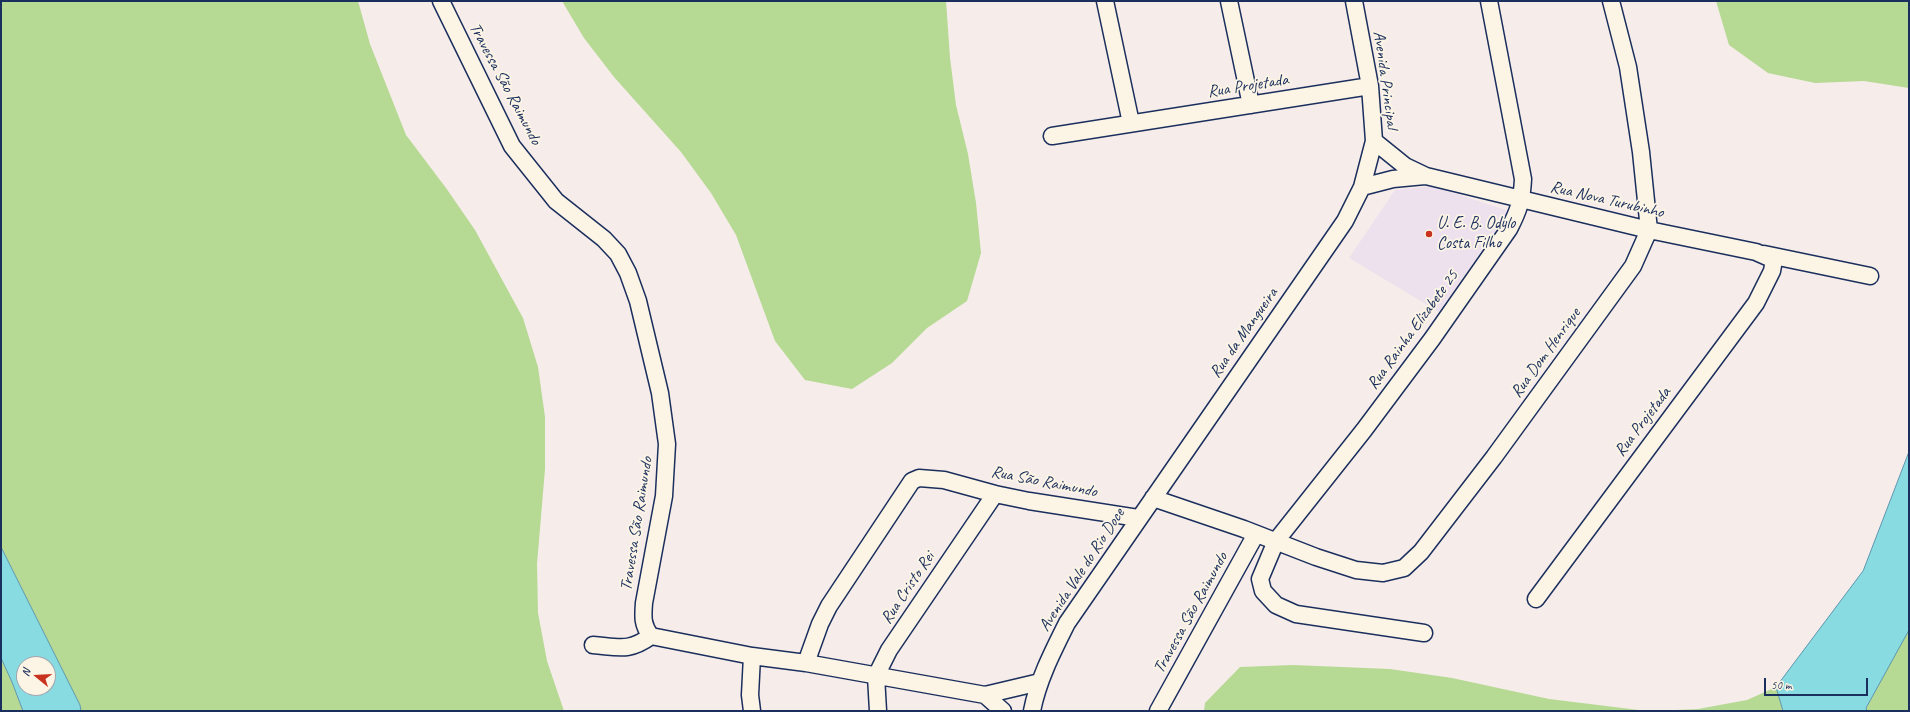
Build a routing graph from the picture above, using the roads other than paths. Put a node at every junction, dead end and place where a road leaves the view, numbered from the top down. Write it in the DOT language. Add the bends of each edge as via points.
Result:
graph roads {
  1 [pos="441,1"];
  2 [pos="1105,1"];
  3 [pos="1229,1"];
  4 [pos="1354,1"];
  5 [pos="1489,1"];
  6 [pos="1612,1"];
  7 [pos="1370,86"];
  8 [pos="1251,105"];
  9 [pos="1131,124"];
  10 [pos="1052,136"];
  11 [pos="1374,141"];
  12 [pos="1426,176"];
  13 [pos="1362,186"];
  14 [pos="1522,199"];
  15 [pos="1648,230"];
  16 [pos="1769,260"];
  17 [pos="1870,276"];
  18 [pos="996,494"];
  19 [pos="1153,498"];
  20 [pos="1138,518"];
  21 [pos="1256,534"];
  22 [pos="1276,541"];
  23 [pos="1536,599"];
  24 [pos="1424,633"];
  25 [pos="651,636"];
  26 [pos="593,645"];
  27 [pos="752,656"];
  28 [pos="806,663"];
  29 [pos="876,676"];
  30 [pos="1040,682"];
  31 [pos="985,695"];
  32 [pos="752,711"];
  33 [pos="878,711"];
  34 [pos="1003,711"];
  35 [pos="1032,711"];
  36 [pos="1158,711"];
  1 -- 25 [label="street, Travessa São Raimundo" via="512,146 556,201 604,239 618,254 638,301 660,393 667,444 664,496 644,603 643,620"];
  2 -- 9 [label="street"];
  3 -- 8 [label="street"];
  4 -- 7 [label="street, Avenida Principal"];
  5 -- 14 [label="street, Rua Rainha Elizabete 25" via="1523,179"];
  6 -- 15 [label="street, Rua Dom Henrique" via="1628,67 1641,152"];
  7 -- 8 [label="street, Rua Projetada"];
  7 -- 11 [label="street, Avenida Principal"];
  8 -- 9 [label="street, Rua Projetada"];
  9 -- 10 [label="street, Rua Projetada"];
  11 -- 12 [label="street, Rua Nova Turubinho" via="1405,166"];
  11 -- 13 [label="street, Avenida Principal"];
  12 -- 13 [label="street, Rua Nova Turubinho" via="1393,179"];
  12 -- 14 [label="street, Rua Nova Turubinho"];
  13 -- 19 [label="street, Rua da Mangueira" via="1345,221"];
  14 -- 15 [label="street, Rua Nova Turubinho"];
  14 -- 22 [label="street, Rua Rainha Elizabete 25" via="1509,229 1432,339"];
  15 -- 16 [label="street, Rua Nova Turubinho"];
  15 -- 22 [label="street, Rua Dom Henrique" via="1633,266 1494,457 1421,552 1404,568 1383,573 1356,570"];
  16 -- 17 [label="street, Rua Nova Turubinho"];
  16 -- 23 [label="street, Rua Projetada" via="1756,303"];
  18 -- 20 [label="street, Rua São Raimundo"];
  18 -- 28 [label="street, Rua São Raimundo" via="944,480 919,478 912,481 829,606"];
  18 -- 29 [label="street, Rua Cristo Rei" via="889,650"];
  19 -- 20 [label="street, Avenida Vale do Rio Doce"];
  19 -- 21 [label="street"];
  20 -- 30 [label="street, Avenida Vale do Rio Doce" via="1067,623"];
  21 -- 22 [label="street"];
  21 -- 36 [label="street, Travessa São Raimundo"];
  22 -- 24 [label="street" via="1260,579 1263,591 1276,605 1296,614"];
  25 -- 26 [label="street" via="626,648"];
  25 -- 27 [label="street"];
  27 -- 28 [label="street"];
  27 -- 32 [label="street"];
  28 -- 29 [label="street"];
  29 -- 31 [label="street"];
  29 -- 33 [label="street, Rua Cristo Rei"];
  30 -- 31 [label="street"];
  30 -- 35 [label="street, Avenida Vale do Rio Doce"];
  31 -- 34 [label="street"];
}
